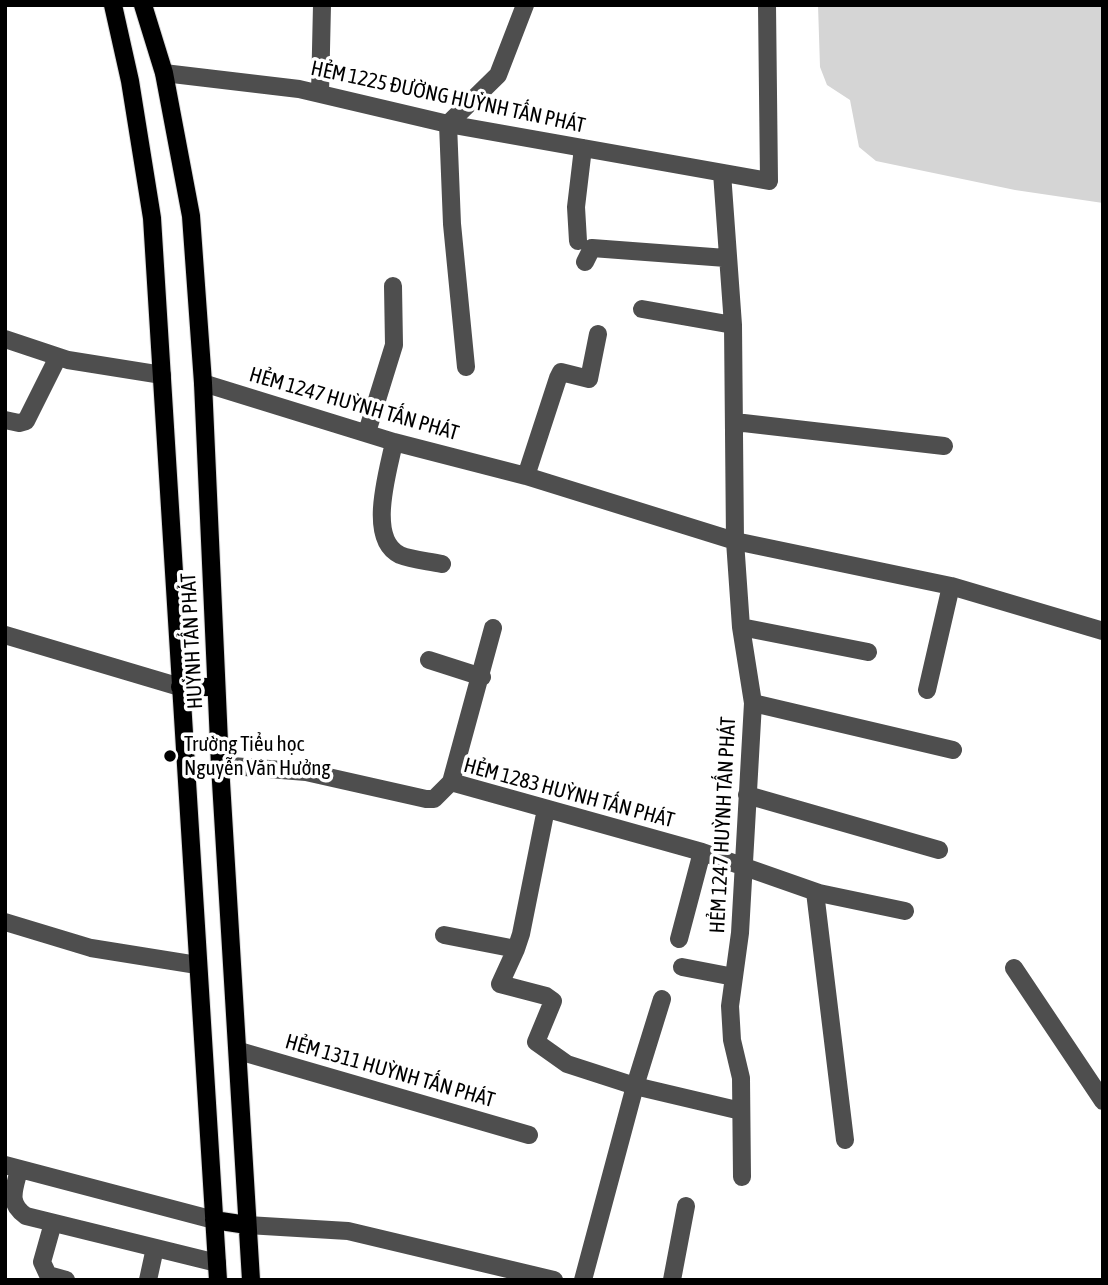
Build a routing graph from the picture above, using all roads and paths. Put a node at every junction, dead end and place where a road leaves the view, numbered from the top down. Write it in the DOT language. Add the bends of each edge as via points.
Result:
graph roads {
  1 [pos="113,5"];
  2 [pos="143,5"];
  3 [pos="322,5"];
  4 [pos="525,5"];
  5 [pos="767,5"];
  6 [pos="164,74"];
  7 [pos="320,94"];
  8 [pos="448,124"];
  9 [pos="583,148"];
  10 [pos="722,173"];
  11 [pos="578,241"];
  12 [pos="726,258"];
  13 [pos="584,262"];
  14 [pos="394,286"];
  15 [pos="642,309"];
  16 [pos="733,325"];
  17 [pos="598,334"];
  18 [pos="5,339"];
  19 [pos="58,357"];
  20 [pos="467,367"];
  21 [pos="162,375"];
  22 [pos="203,383"];
  23 [pos="5,420"];
  24 [pos="735,422"];
  25 [pos="367,432"];
  26 [pos="394,442"];
  27 [pos="944,446"];
  28 [pos="526,476"];
  29 [pos="735,541"];
  30 [pos="442,564"];
  31 [pos="951,586"];
  32 [pos="741,627"];
  33 [pos="493,628"];
  34 [pos="1103,631"];
  35 [pos="5,635"];
  36 [pos="868,652"];
  37 [pos="429,660"];
  38 [pos="482,677"];
  39 [pos="180,687"];
  40 [pos="216,687"];
  41 [pos="927,690"];
  42 [pos="753,703"];
  43 [pos="953,750"];
  44 [pos="220,765"];
  45 [pos="451,782"];
  46 [pos="747,795"];
  47 [pos="545,809"];
  48 [pos="939,850"];
  49 [pos="702,852"];
  50 [pos="742,868"];
  51 [pos="814,892"];
  52 [pos="905,911"];
  53 [pos="5,922"];
  54 [pos="444,935"];
  55 [pos="679,939"];
  56 [pos="516,949"];
  57 [pos="197,965"];
  58 [pos="682,967"];
  59 [pos="1014,968"];
  60 [pos="734,977"];
  61 [pos="662,999"];
  62 [pos="239,1051"];
  63 [pos="635,1086"];
  64 [pos="1103,1101"];
  65 [pos="741,1111"];
  66 [pos="529,1135"];
  67 [pos="845,1140"];
  68 [pos="12,1167"];
  69 [pos="742,1177"];
  70 [pos="686,1206"];
  71 [pos="214,1220"];
  72 [pos="53,1223"];
  73 [pos="247,1226"];
  74 [pos="155,1248"];
  75 [pos="218,1271"];
  76 [pos="66,1280"];
  77 [pos="148,1280"];
  78 [pos="251,1280"];
  79 [pos="554,1280"];
  80 [pos="583,1280"];
  81 [pos="672,1280"];
  1 -- 21 [label="main road, HUỲNH TẤN PHÁT" via="152,218"];
  2 -- 6 [label="main road, HUỲNH TẤN PHÁT"];
  3 -- 7 [label="street"];
  4 -- 8 [label="street" via="498,75"];
  5 -- 10 [label="street, HẺM 1225 ĐƯỜNG HUỲNH TẤN PHÁT" via="769,181"];
  6 -- 7 [label="street, HẺM 1225 ĐƯỜNG HUỲNH TẤN PHÁT"];
  6 -- 22 [label="main road, HUỲNH TẤN PHÁT" via="191,216"];
  7 -- 8 [label="street, HẺM 1225 ĐƯỜNG HUỲNH TẤN PHÁT"];
  8 -- 9 [label="street, HẺM 1225 ĐƯỜNG HUỲNH TẤN PHÁT"];
  8 -- 20 [label="street" via="452,225"];
  9 -- 10 [label="street, HẺM 1225 ĐƯỜNG HUỲNH TẤN PHÁT"];
  9 -- 11 [label="street" via="576,207"];
  10 -- 12 [label="street"];
  12 -- 13 [label="street" via="592,248"];
  12 -- 16 [label="street"];
  14 -- 25 [label="street" via="394,345"];
  15 -- 16 [label="street"];
  16 -- 24 [label="street"];
  17 -- 28 [label="street" via="589,379 561,372"];
  18 -- 19 [label="street"];
  19 -- 21 [label="street"];
  19 -- 23 [label="street" via="26,421"];
  21 -- 39 [label="main road, HUỲNH TẤN PHÁT"];
  22 -- 25 [label="street, HẺM 1247 HUỲNH TẤN PHÁT"];
  22 -- 40 [label="main road, HUỲNH TẤN PHÁT"];
  24 -- 27 [label="street"];
  24 -- 29 [label="street"];
  25 -- 26 [label="street, HẺM 1247 HUỲNH TẤN PHÁT"];
  26 -- 28 [label="street, HẺM 1247 HUỲNH TẤN PHÁT"];
  26 -- 30 [label="street" via="381,517 389,547 400,555"];
  28 -- 29 [label="street, HẺM 1247 HUỲNH TẤN PHÁT"];
  29 -- 31 [label="street, HẺM 1247 HUỲNH TẤN PHÁT"];
  29 -- 32 [label="street, HẺM 1247 HUỲNH TẤN PHÁT"];
  31 -- 34 [label="street, HẺM 1247 HUỲNH TẤN PHÁT"];
  31 -- 41 [label="street"];
  32 -- 36 [label="street"];
  32 -- 42 [label="street, HẺM 1247 HUỲNH TẤN PHÁT"];
  33 -- 38 [label="street"];
  35 -- 39 [label="street"];
  37 -- 38 [label="street"];
  38 -- 45 [label="street"];
  39 -- 40 [label="main road"];
  39 -- 57 [label="main road, HUỲNH TẤN PHÁT"];
  40 -- 44 [label="main road, HUỲNH TẤN PHÁT"];
  42 -- 43 [label="street"];
  42 -- 46 [label="street, HẺM 1247 HUỲNH TẤN PHÁT"];
  44 -- 45 [label="street, HẺM 1283 HUỲNH TẤN PHÁT" via="306,772 426,799 434,799"];
  44 -- 62 [label="main road, HUỲNH TẤN PHÁT"];
  45 -- 47 [label="street, HẺM 1283 HUỲNH TẤN PHÁT"];
  46 -- 48 [label="street"];
  46 -- 50 [label="street, HẺM 1247 HUỲNH TẤN PHÁT"];
  47 -- 49 [label="street, HẺM 1283 HUỲNH TẤN PHÁT"];
  47 -- 56 [label="street"];
  49 -- 50 [label="street, HẺM 1283 HUỲNH TẤN PHÁT"];
  49 -- 55 [label="street"];
  50 -- 51 [label="street, HẺM 1283 HUỲNH TẤN PHÁT"];
  50 -- 60 [label="street, HẺM 1247 HUỲNH TẤN PHÁT"];
  51 -- 52 [label="street, HẺM 1283 HUỲNH TẤN PHÁT"];
  51 -- 67 [label="street"];
  53 -- 57 [label="street" via="91,948"];
  54 -- 56 [label="street"];
  56 -- 63 [label="street" via="500,984 553,1001 536,1042 567,1064"];
  57 -- 71 [label="main road, HUỲNH TẤN PHÁT"];
  58 -- 60 [label="street"];
  59 -- 64 [label="street"];
  60 -- 65 [label="street, HẺM 1247 HUỲNH TẤN PHÁT" via="730,1023 741,1077"];
  61 -- 63 [label="street"];
  62 -- 66 [label="street, HẺM 1311 HUỲNH TẤN PHÁT"];
  62 -- 73 [label="main road, HUỲNH TẤN PHÁT"];
  63 -- 65 [label="street"];
  63 -- 80 [label="street"];
  65 -- 69 [label="street, HẺM 1247 HUỲNH TẤN PHÁT"];
  68 -- 71 [label="street"];
  68 -- 72 [label="street" via="15,1209"];
  70 -- 81 [label="street"];
  71 -- 73 [label="main road"];
  71 -- 75 [label="main road, HUỲNH TẤN PHÁT"];
  72 -- 74 [label="street"];
  72 -- 76 [label="street" via="42,1262 48,1275"];
  73 -- 78 [label="main road, HUỲNH TẤN PHÁT"];
  73 -- 79 [label="street" via="348,1231"];
  74 -- 75 [label="street"];
  74 -- 77 [label="street"];
}
